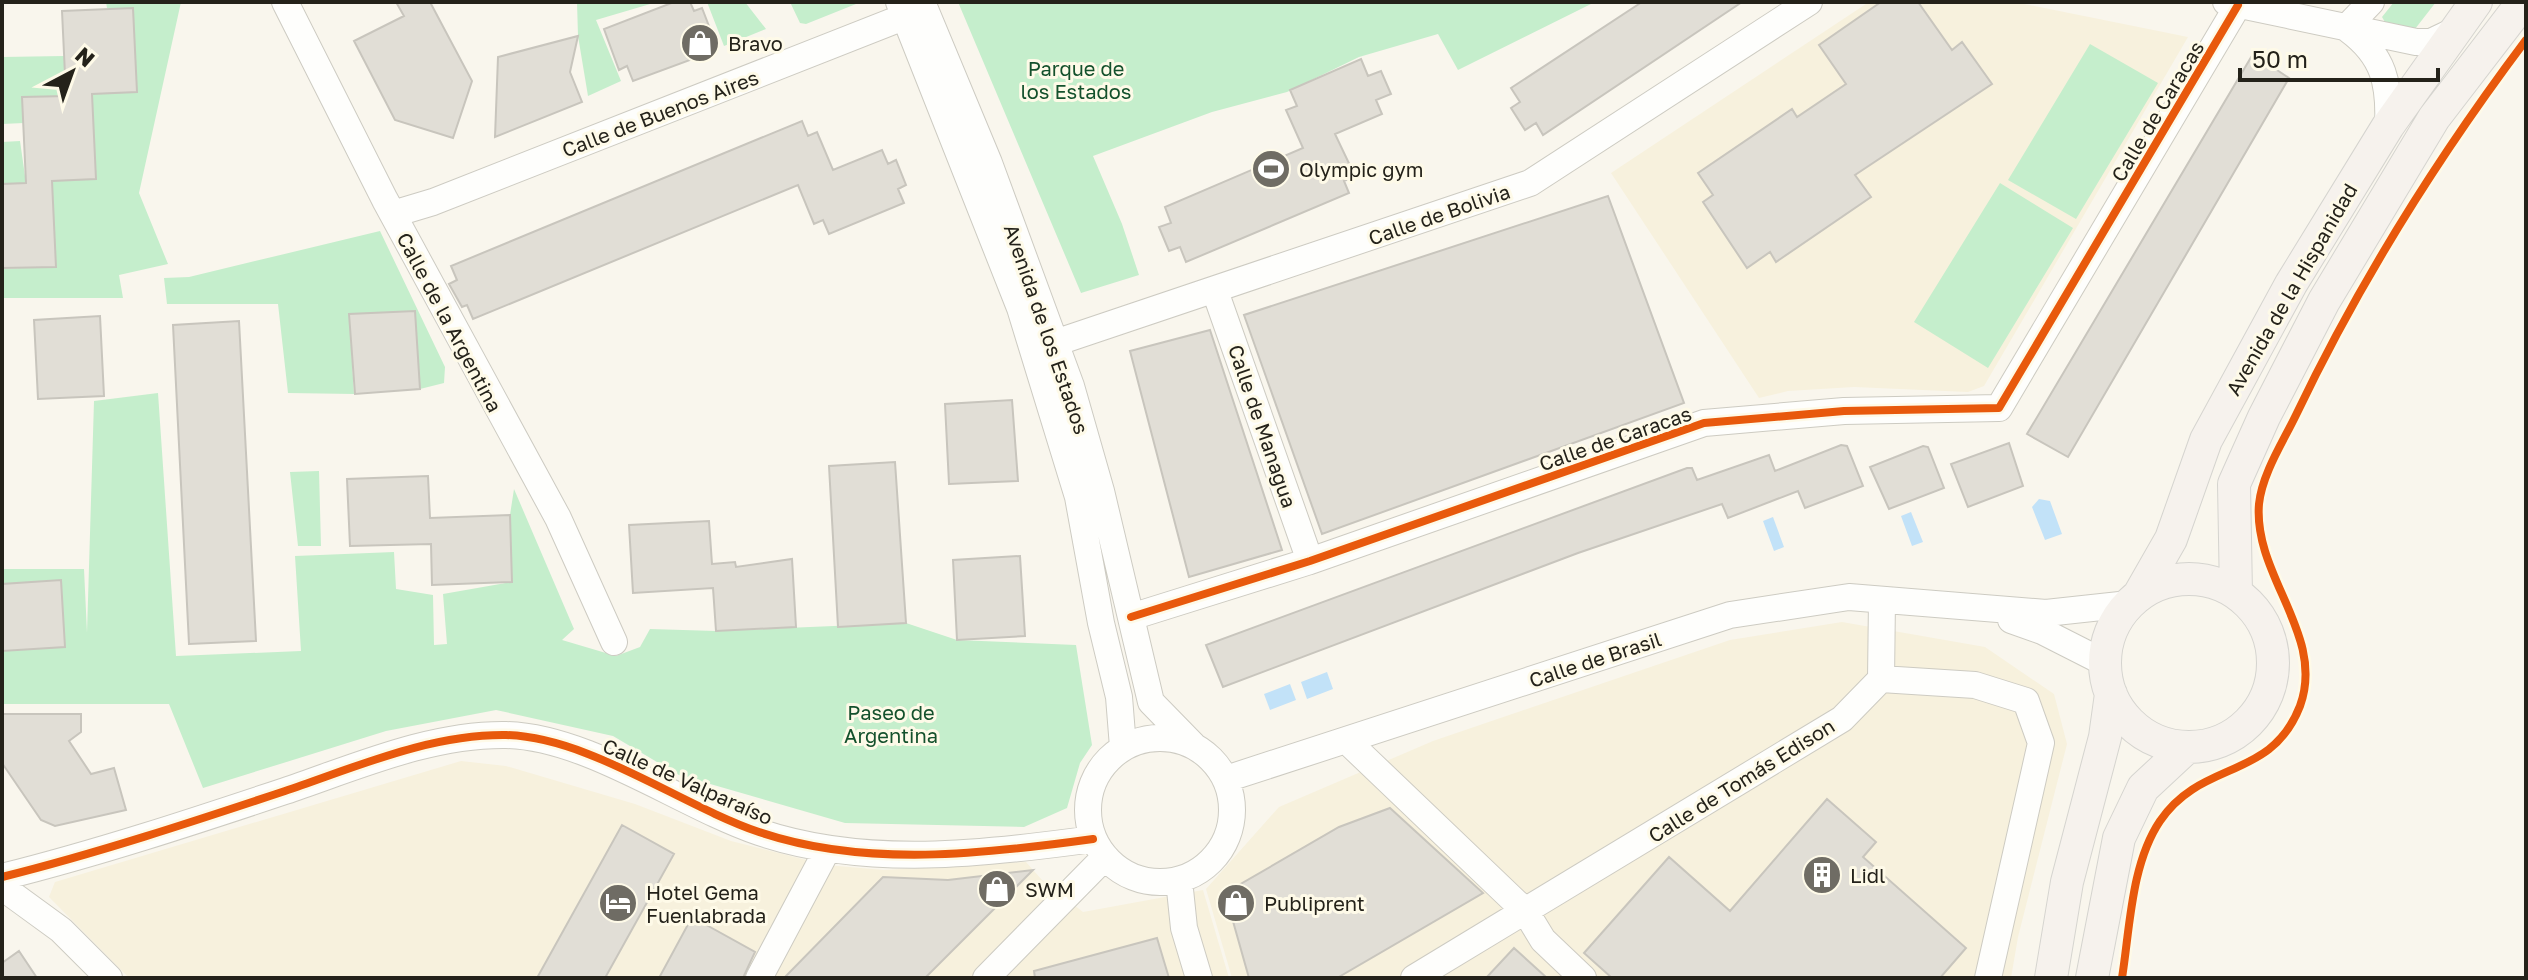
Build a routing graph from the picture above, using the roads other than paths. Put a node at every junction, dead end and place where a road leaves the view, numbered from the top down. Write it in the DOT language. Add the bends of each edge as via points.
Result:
graph roads {
  1 [pos="285,2"];
  2 [pos="1809,2"];
  3 [pos="2371,2"];
  4 [pos="2476,2"];
  5 [pos="2523,2"];
  6 [pos="2232,3"];
  7 [pos="913,8"];
  8 [pos="2346,28"];
  9 [pos="2452,32"];
  10 [pos="2388,126"];
  11 [pos="393,214"];
  12 [pos="1215,291"];
  13 [pos="1045,346"];
  14 [pos="1310,561"];
  15 [pos="2236,593"];
  16 [pos="2134,599"];
  17 [pos="1882,600"];
  18 [pos="1974,607"];
  19 [pos="1131,617"];
  20 [pos="614,642"];
  21 [pos="2105,663"];
  22 [pos="1881,679"];
  23 [pos="2111,694"];
  24 [pos="1346,740"];
  25 [pos="1193,745"];
  26 [pos="1123,747"];
  27 [pos="2186,748"];
  28 [pos="1226,779"];
  29 [pos="1099,848"];
  30 [pos="827,850"];
  31 [pos="2,877"];
  32 [pos="1179,880"];
  33 [pos="2,887"];
  34 [pos="1526,912"];
  35 [pos="109,978"];
  36 [pos="759,978"];
  37 [pos="986,978"];
  38 [pos="1199,978"];
  39 [pos="1414,978"];
  40 [pos="1583,978"];
  41 [pos="1988,978"];
  42 [pos="2051,978"];
  43 [pos="2092,978"];
  1 -- 11 [label="street, Calle de la Argentina"];
  2 -- 12 [label="street, Calle de Bolivia" via="1530,183"];
  3 -- 8 [label="street"];
  4 -- 9 [label="main road, Avenida de la Hispanidad"];
  5 -- 15 [label="main road, Avenida de la Hispanidad" via="2443,106 2384,199 2264,417 2234,484"];
  6 -- 8 [label="street"];
  6 -- 14 [label="street, Calle de Caracas" via="1999,408 1844,411 1704,423"];
  7 -- 11 [label="street, Calle de Buenos Aires"];
  7 -- 13 [label="street, Avenida de los Estados"];
  8 -- 9 [label="street" via="2416,42 2431,42"];
  8 -- 10 [label="street" via="2383,65 2390,94"];
  9 -- 10 [label="main road, Avenida de la Hispanidad"];
  10 -- 16 [label="main road, Avenida de la Hispanidad" via="2231,391 2206,440 2171,539"];
  11 -- 20 [label="street, Calle de la Argentina" via="558,518"];
  12 -- 13 [label="street, Calle de Bolivia"];
  12 -- 14 [label="street, Calle de Managua"];
  13 -- 19 [label="street, Avenida de los Estados" via="1101,491"];
  13 -- 26 [label="street, Avenida de los Estados" via="1119,697"];
  14 -- 19 [label="street, Calle de Caracas"];
  15 -- 16 [label="main road" via="2213,582 2187,579 2162,583"];
  15 -- 27 [label="main road" via="2256,612 2269,636 2269,690 2257,714 2237,733"];
  16 -- 18 [label="street, Calle de Brasil" via="2046,613"];
  16 -- 21 [label="main road" via="2111,631"];
  17 -- 18 [label="street, Calle de Brasil"];
  17 -- 22 [label="street"];
  17 -- 24 [label="street, Calle de Brasil" via="1810,600 1730,615"];
  18 -- 21 [label="street, Calle de Brasil" via="2042,631"];
  19 -- 25 [label="street, Avenida de los Estados" via="1151,702"];
  21 -- 23 [label="main road"];
  22 -- 34 [label="street, Calle de Tomás Edison" via="1842,719"];
  22 -- 41 [label="street" via="1975,685 2026,701 2041,743"];
  23 -- 27 [label="main road" via="2140,732"];
  23 -- 42 [label="main road" via="2067,882"];
  24 -- 28 [label="street, Calle de Brasil"];
  24 -- 34 [label="street"];
  25 -- 26 [label="street" via="1170,738"];
  25 -- 28 [label="street"];
  26 -- 29 [label="street" via="1107,760 1088,798 1088,818"];
  27 -- 43 [label="main road" via="2143,788 2119,838"];
  28 -- 32 [label="street" via="1232,820 1226,840 1199,872"];
  29 -- 30 [label="street, Calle de Valparaíso" via="956,854"];
  29 -- 32 [label="street" via="1120,870 1139,879"];
  29 -- 37 [label="street"];
  30 -- 31 [label="street, Calle de Valparaíso" via="758,832 569,748 504,735 395,754"];
  30 -- 36 [label="street"];
  32 -- 38 [label="street" via="1184,928"];
  33 -- 35 [label="street" via="61,930"];
  34 -- 39 [label="street, Calle de Tomás Edison"];
  34 -- 40 [label="street" via="1543,940"];
}
